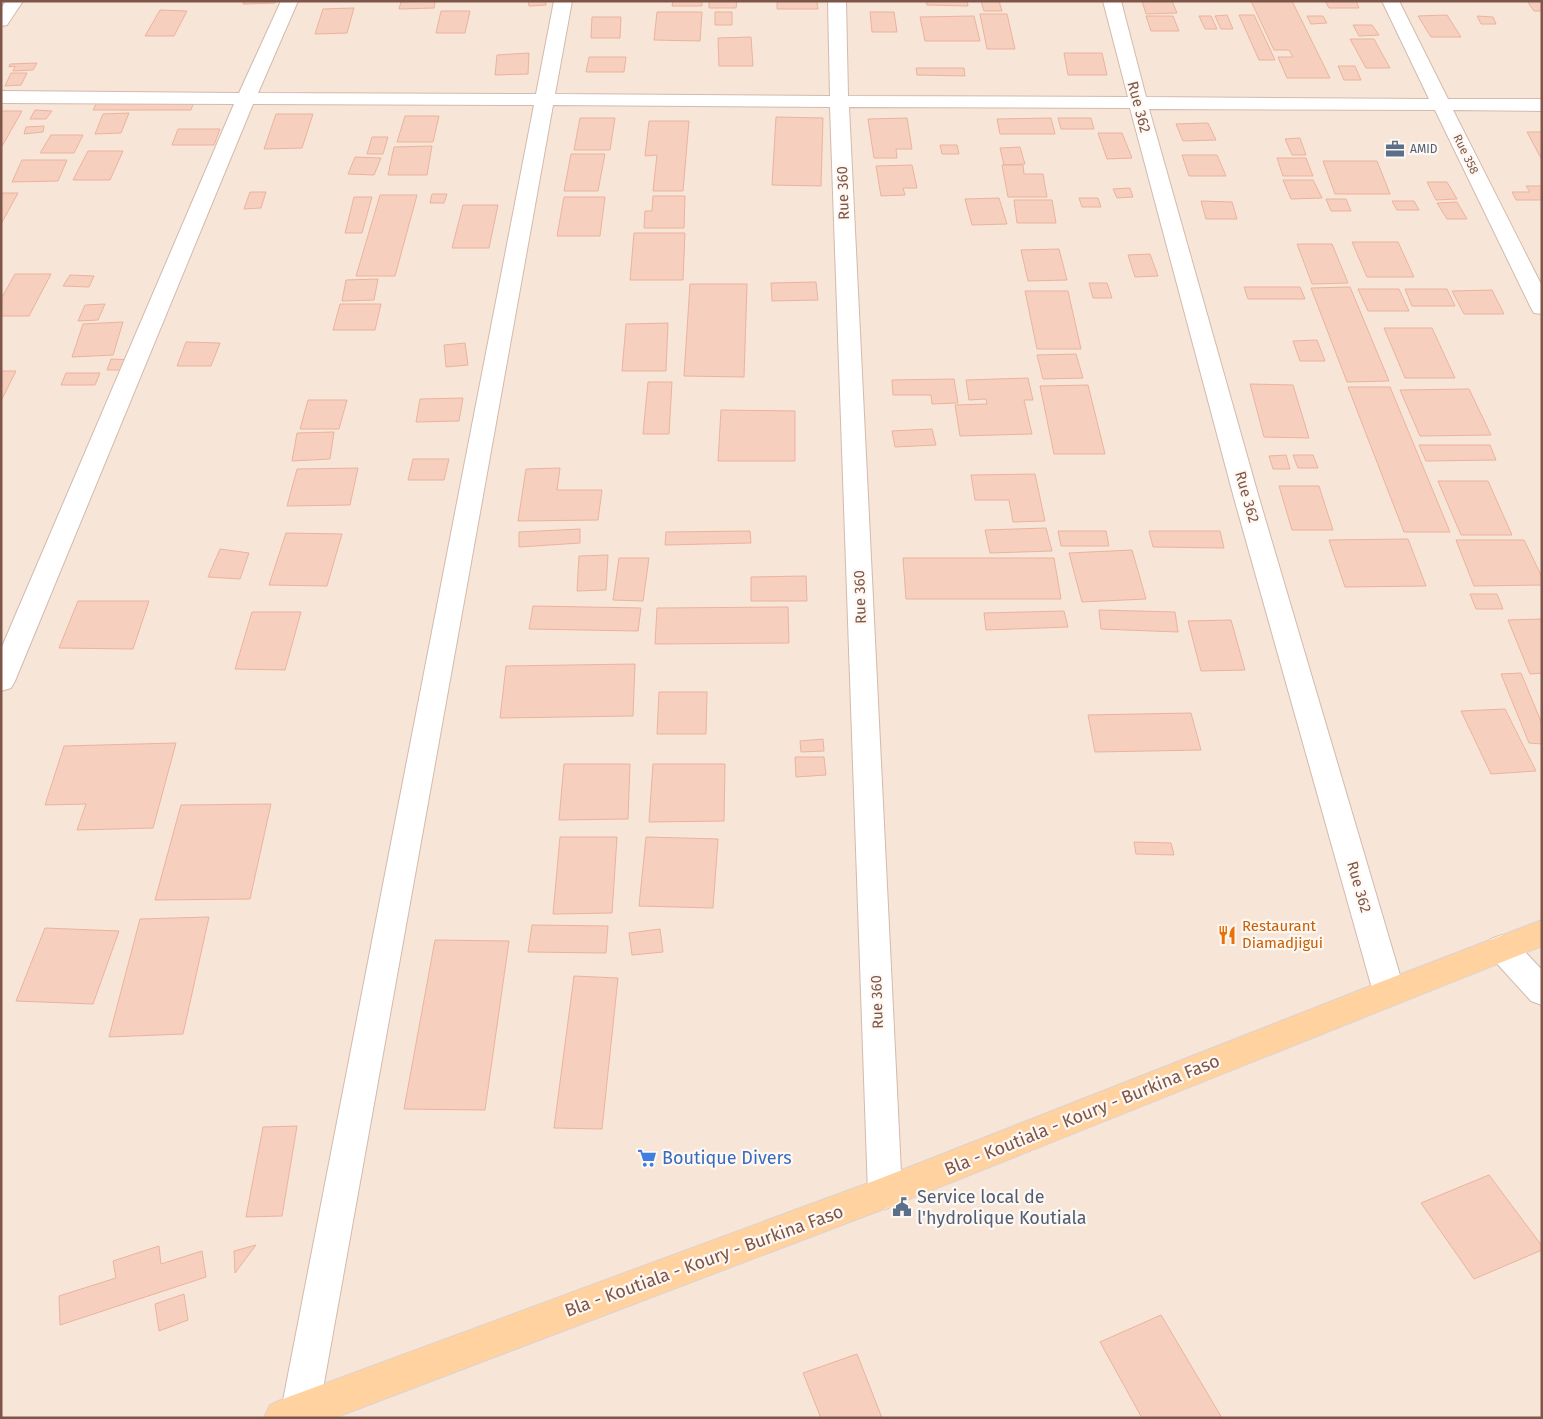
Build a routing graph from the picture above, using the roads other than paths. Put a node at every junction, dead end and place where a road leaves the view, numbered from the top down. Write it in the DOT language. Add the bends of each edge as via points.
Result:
graph roads {
  1 [pos="15,1"];
  2 [pos="290,1"];
  3 [pos="564,1"];
  4 [pos="837,1"];
  5 [pos="1112,1"];
  6 [pos="1390,1"];
  7 [pos="1,21"];
  8 [pos="1,97"];
  9 [pos="246,98"];
  10 [pos="544,100"];
  11 [pos="839,101"];
  12 [pos="1138,103"];
  13 [pos="1441,104"];
  14 [pos="1542,105"];
  15 [pos="1542,308"];
  16 [pos="1,681"];
  17 [pos="1542,933"];
  18 [pos="1502,948"];
  19 [pos="1388,992"];
  20 [pos="1542,992"];
  21 [pos="885,1193"];
  22 [pos="291,1415"];
  1 -- 7 [label="street"];
  2 -- 9 [label="street"];
  3 -- 10 [label="street"];
  4 -- 11 [label="street, Rue 360"];
  5 -- 12 [label="street, Rue 362"];
  6 -- 13 [label="street, Rue 358"];
  8 -- 9 [label="street"];
  9 -- 10 [label="street"];
  9 -- 16 [label="street"];
  10 -- 11 [label="street"];
  10 -- 22 [label="street"];
  11 -- 12 [label="street"];
  11 -- 21 [label="street, Rue 360"];
  12 -- 13 [label="street"];
  12 -- 19 [label="street, Rue 362"];
  13 -- 14 [label="street"];
  13 -- 15 [label="street, Rue 358"];
  17 -- 18 [label="main road, Bla - Koutiala - Koury - Burkina Faso"];
  18 -- 19 [label="main road, Bla - Koutiala - Koury - Burkina Faso"];
  18 -- 20 [label="street"];
  19 -- 21 [label="main road, Bla - Koutiala - Koury - Burkina Faso"];
  21 -- 22 [label="main road, Bla - Koutiala - Koury - Burkina Faso"];
}
